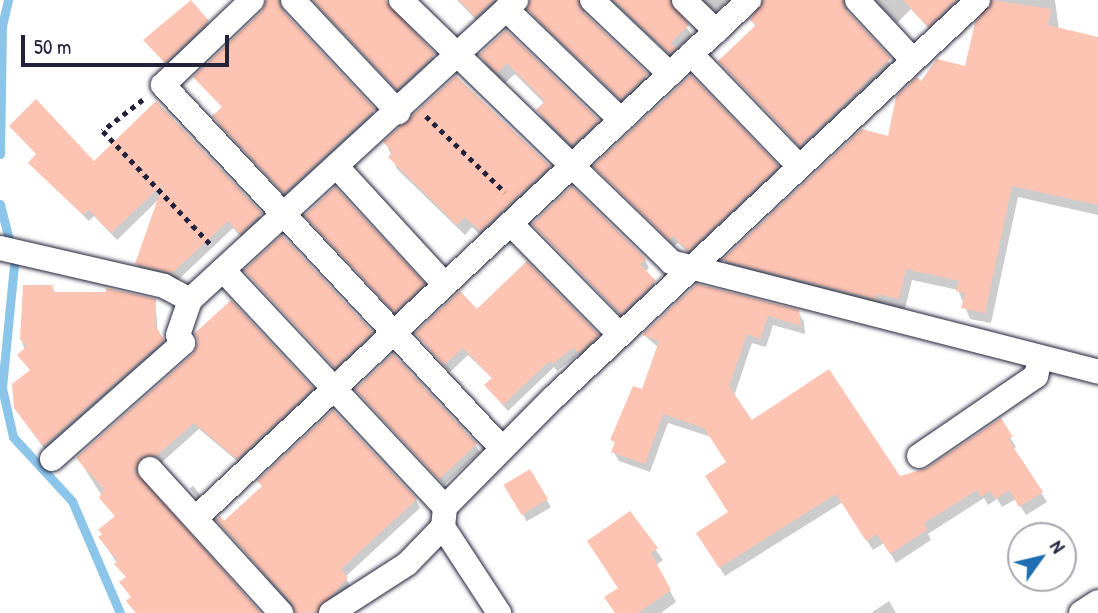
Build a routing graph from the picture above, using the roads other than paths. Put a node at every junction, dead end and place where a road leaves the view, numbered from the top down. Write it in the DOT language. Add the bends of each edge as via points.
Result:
graph roads {
  1 [pos="252,0"];
  2 [pos="293,0"];
  3 [pos="401,0"];
  4 [pos="592,0"];
  5 [pos="684,0"];
  6 [pos="749,0"];
  7 [pos="858,0"];
  8 [pos="978,0"];
  9 [pos="511,5"];
  10 [pos="716,31"];
  11 [pos="691,54"];
  12 [pos="457,58"];
  13 [pos="912,59"];
  14 [pos="670,74"];
  15 [pos="404,107"];
  16 [pos="621,120"];
  17 [pos="798,165"];
  18 [pos="337,167"];
  19 [pos="571,168"];
  20 [pos="285,215"];
  21 [pos="518,217"];
  22 [pos="0,248"];
  23 [pos="226,267"];
  24 [pos="689,268"];
  25 [pos="445,285"];
  26 [pos="190,300"];
  27 [pos="394,332"];
  28 [pos="619,334"];
  29 [pos="1040,358"];
  30 [pos="1098,372"];
  31 [pos="335,388"];
  32 [pos="502,449"];
  33 [pos="919,456"];
  34 [pos="52,459"];
  35 [pos="150,469"];
  36 [pos="444,517"];
  37 [pos="196,518"];
  38 [pos="1098,602"];
  39 [pos="281,613"];
  40 [pos="331,613"];
  41 [pos="499,613"];
  42 [pos="1081,613"];
  1 -- 20 [label="street" via="163,85"];
  2 -- 15 [label="street"];
  3 -- 12 [label="street"];
  4 -- 14 [label="street"];
  5 -- 10 [label="street"];
  6 -- 10 [label="street"];
  7 -- 13 [label="street"];
  8 -- 13 [label="street"];
  9 -- 12 [label="street"];
  9 -- 16 [label="street"];
  10 -- 11 [label="street"];
  11 -- 14 [label="street"];
  11 -- 17 [label="street"];
  12 -- 15 [label="street"];
  12 -- 19 [label="street"];
  13 -- 17 [label="street"];
  14 -- 16 [label="street"];
  15 -- 18 [label="street"];
  16 -- 19 [label="street"];
  17 -- 24 [label="street"];
  18 -- 20 [label="street"];
  18 -- 25 [label="street"];
  19 -- 21 [label="street"];
  19 -- 24 [label="street" via="671,262"];
  20 -- 23 [label="street"];
  20 -- 27 [label="street"];
  21 -- 25 [label="street"];
  21 -- 28 [label="street"];
  22 -- 26 [label="street" via="164,286"];
  23 -- 26 [label="street"];
  23 -- 31 [label="street"];
  24 -- 28 [label="street"];
  24 -- 29 [label="street"];
  25 -- 27 [label="street"];
  26 -- 34 [label="street" via="178,335 183,343"];
  27 -- 31 [label="street"];
  27 -- 32 [label="street"];
  28 -- 32 [label="street"];
  29 -- 30 [label="street"];
  29 -- 33 [label="street" via="1036,376"];
  31 -- 36 [label="street"];
  31 -- 37 [label="street"];
  32 -- 36 [label="street"];
  35 -- 37 [label="street"];
  36 -- 40 [label="street" via="407,564"];
  36 -- 41 [label="street"];
  37 -- 39 [label="street"];
  38 -- 42 [label="street"];
}
